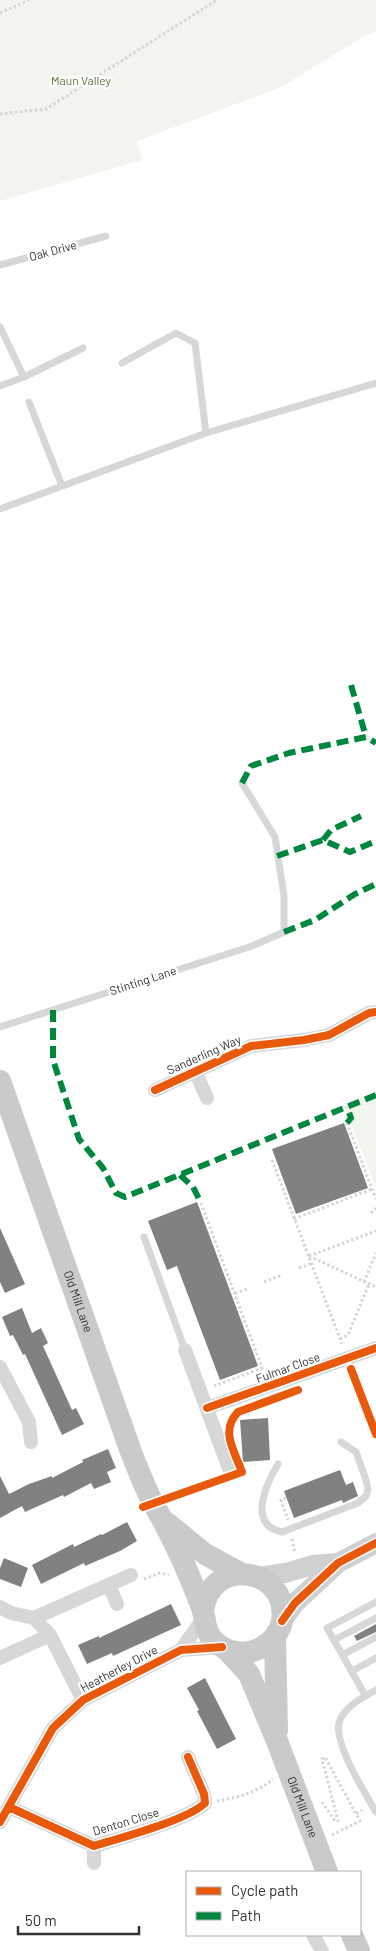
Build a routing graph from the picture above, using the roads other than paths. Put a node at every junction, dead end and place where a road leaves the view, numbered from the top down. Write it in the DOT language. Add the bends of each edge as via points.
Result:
graph roads {
  1 [pos="106,236"];
  2 [pos="0,265"];
  3 [pos="0,327"];
  4 [pos="83,348"];
  5 [pos="122,363"];
  6 [pos="24,377"];
  7 [pos="376,383"];
  8 [pos="0,386"];
  9 [pos="29,402"];
  10 [pos="206,433"];
  11 [pos="62,486"];
  12 [pos="0,509"];
  13 [pos="242,783"];
  14 [pos="376,1012"];
  15 [pos="0,1027"];
  16 [pos="195,1071"];
  17 [pos="0,1081"];
  18 [pos="155,1090"];
  19 [pos="206,1098"];
  20 [pos="144,1237"];
  21 [pos="376,1348"];
  22 [pos="186,1350"];
  23 [pos="0,1367"];
  24 [pos="207,1408"];
  25 [pos="31,1442"];
  26 [pos="341,1442"];
  27 [pos="278,1464"];
  28 [pos="230,1471"];
  29 [pos="163,1519"];
  30 [pos="376,1542"];
  31 [pos="338,1563"];
  32 [pos="133,1575"];
  33 [pos="251,1575"];
  34 [pos="109,1585"];
  35 [pos="376,1602"];
  36 [pos="117,1604"];
  37 [pos="0,1607"];
  38 [pos="203,1614"];
  39 [pos="34,1618"];
  40 [pos="376,1618"];
  41 [pos="278,1629"];
  42 [pos="50,1635"];
  43 [pos="376,1637"];
  44 [pos="334,1640"];
  45 [pos="225,1648"];
  46 [pos="181,1650"];
  47 [pos="342,1654"];
  48 [pos="0,1658"];
  49 [pos="376,1658"];
  50 [pos="352,1672"];
  51 [pos="376,1690"];
  52 [pos="365,1695"];
  53 [pos="83,1700"];
  54 [pos="277,1742"];
  55 [pos="188,1757"];
  56 [pos="9,1806"];
  57 [pos="376,1812"];
  58 [pos="0,1822"];
  59 [pos="94,1846"];
  60 [pos="94,1863"];
  61 [pos="327,1871"];
  62 [pos="314,1936"];
  63 [pos="322,1951"];
  1 -- 2 [label="lane, Oak Drive"];
  3 -- 6 [label="lane"];
  4 -- 6 [label="lane"];
  5 -- 10 [label="lane" via="176,333 195,343"];
  6 -- 8 [label="lane"];
  7 -- 10 [label="lane"];
  9 -- 11 [label="lane"];
  10 -- 11 [label="lane"];
  11 -- 12 [label="lane"];
  13 -- 15 [label="lane, Stinting Lane" via="275,837 284,896 284,932 252,946"];
  14 -- 16 [label="street, Sanderling Way" via="368,1013 329,1035 251,1046"];
  16 -- 18 [label="street, Sanderling Way"];
  16 -- 19 [label="street, Sanderling Way"];
  17 -- 29 [label="main road, Old Mill Lane" via="131,1452"];
  20 -- 22 [label="lane"];
  21 -- 24 [label="street, Fulmar Close"];
  22 -- 24 [label="street"];
  23 -- 25 [label="street" via="29,1422"];
  24 -- 28 [label="street"];
  26 -- 27 [label="lane" via="356,1452 366,1480 366,1496 358,1503 282,1532 266,1524 262,1513 262,1500"];
  29 -- 33 [label="main road, Old Mill Lane" via="205,1554"];
  29 -- 38 [label="main road, Old Mill Lane"];
  30 -- 31 [label="street"];
  31 -- 33 [label="street" via="313,1564 285,1573"];
  31 -- 41 [label="street" via="295,1603"];
  32 -- 34 [label="street"];
  33 -- 38 [label="main road" via="232,1575 221,1580 207,1596"];
  33 -- 41 [label="main road, Old Mill Lane" via="270,1584 278,1595 282,1608"];
  34 -- 36 [label="street"];
  34 -- 39 [label="street"];
  35 -- 44 [label="lane" via="327,1628"];
  37 -- 39 [label="street"];
  38 -- 45 [label="main road, Old Mill Lane" via="212,1639"];
  38 -- 46 [label="street, Heatherley Drive"];
  39 -- 42 [label="street"];
  40 -- 44 [label="lane"];
  41 -- 45 [label="main road" via="268,1644 253,1651 238,1652"];
  41 -- 54 [label="main road, Old Mill Lane"];
  42 -- 48 [label="street"];
  42 -- 53 [label="street"];
  43 -- 47 [label="lane"];
  44 -- 47 [label="lane"];
  45 -- 46 [label="street, Heatherley Drive"];
  45 -- 54 [label="main road, Old Mill Lane" via="249,1674"];
  46 -- 53 [label="street, Heatherley Drive"];
  47 -- 50 [label="lane"];
  49 -- 50 [label="lane"];
  50 -- 52 [label="lane"];
  51 -- 52 [label="lane"];
  52 -- 57 [label="lane" via="345,1711 339,1721 338,1733 344,1752"];
  53 -- 56 [label="street, Heatherley Drive" via="53,1728"];
  54 -- 61 [label="main road, Old Mill Lane"];
  55 -- 59 [label="street, Denton Close" via="204,1794 205,1803 199,1809"];
  56 -- 58 [label="street, Heatherley Drive"];
  56 -- 59 [label="street, Denton Close"];
  59 -- 60 [label="street"];
  62 -- 63 [label="street"];
}
